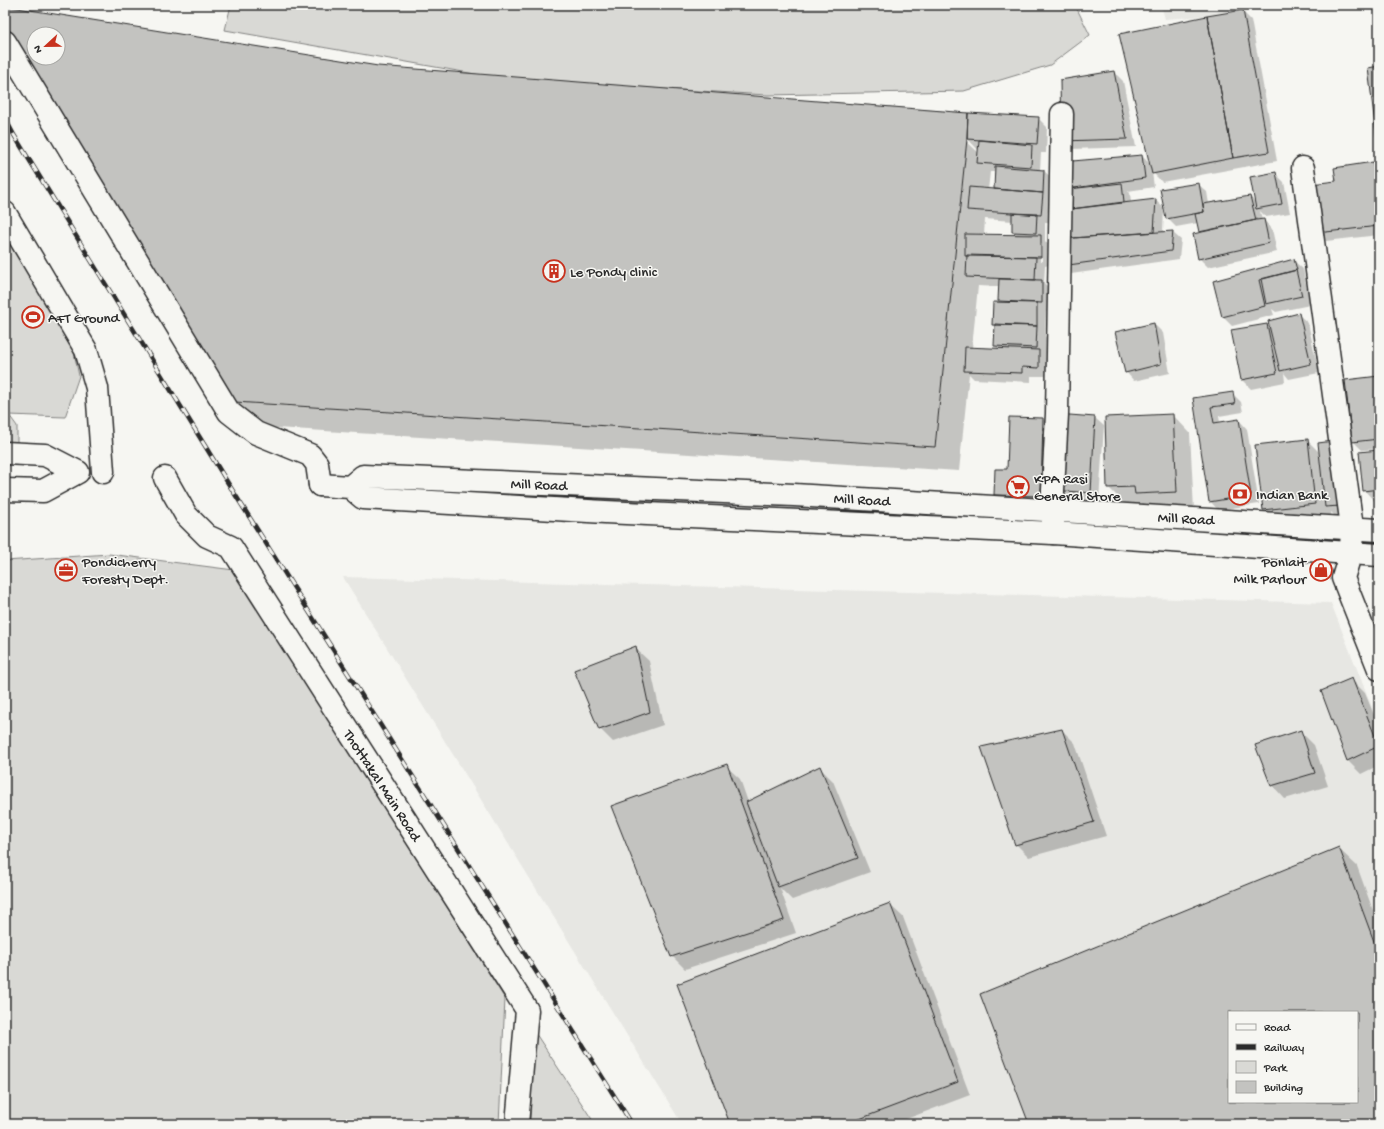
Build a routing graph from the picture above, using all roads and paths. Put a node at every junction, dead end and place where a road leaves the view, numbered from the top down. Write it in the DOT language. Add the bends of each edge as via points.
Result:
graph roads {
  1 [pos="5,42"];
  2 [pos="1062,114"];
  3 [pos="1303,168"];
  4 [pos="5,213"];
  5 [pos="5,453"];
  6 [pos="103,472"];
  7 [pos="165,478"];
  8 [pos="350,487"];
  9 [pos="5,490"];
  10 [pos="1053,510"];
  11 [pos="1352,527"];
  12 [pos="1379,530"];
  13 [pos="1053,533"];
  14 [pos="1351,552"];
  15 [pos="1379,555"];
  16 [pos="1379,669"];
  17 [pos="517,1124"];
  1 -- 8 [label="street" via="229,412 256,433 310,455 317,464 320,485"];
  2 -- 10 [label="street"];
  3 -- 11 [label="street"];
  4 -- 6 [label="street" via="86,350 97,388"];
  5 -- 9 [label="street" via="45,455 78,472 43,491"];
  7 -- 17 [label="street, Thottakal Main Road" via="186,515 207,536 231,547 527,1010"];
  8 -- 10 [label="street, Mill Road" via="363,476 794,495"];
  8 -- 13 [label="street, Mill Road" via="363,498"];
  10 -- 11 [label="street, Mill Road"];
  10 -- 13 [label="street"];
  11 -- 12 [label="street, Mill Road"];
  11 -- 14 [label="street"];
  13 -- 14 [label="street, Mill Road"];
  14 -- 15 [label="street, Mill Road"];
  14 -- 16 [label="street" via="1343,578"];
}
